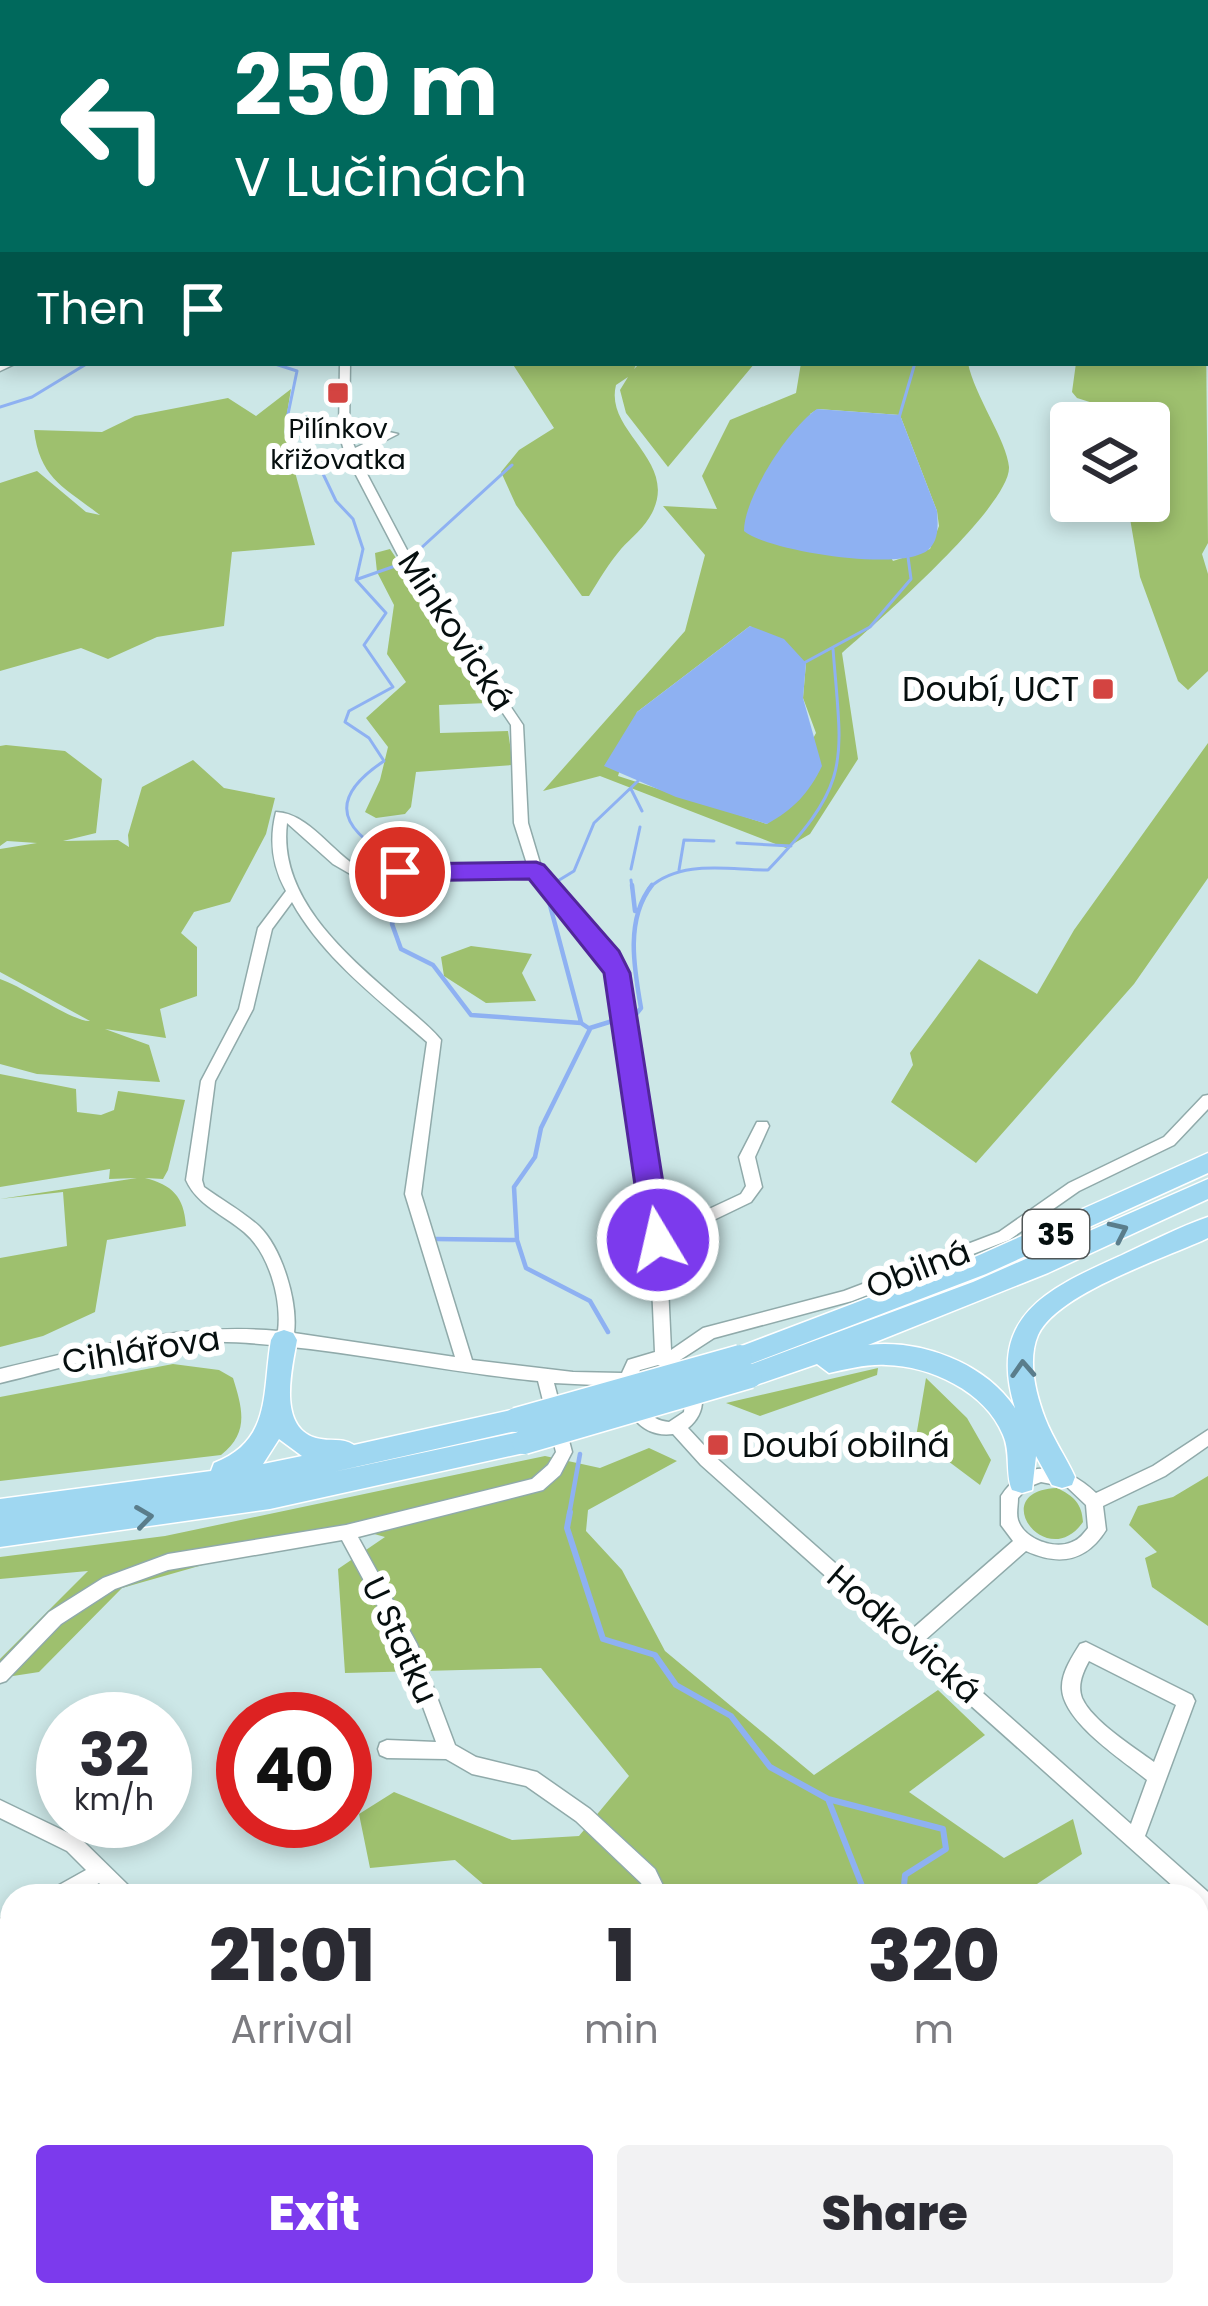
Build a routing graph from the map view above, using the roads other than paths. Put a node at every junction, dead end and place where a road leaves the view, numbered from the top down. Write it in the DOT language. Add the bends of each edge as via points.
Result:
graph roads {
  1 [pos="345,366"];
  2 [pos="393,434"];
  3 [pos="351,454"];
  4 [pos="536,871"];
  5 [pos="292,892"];
  6 [pos="1208,1100"];
  7 [pos="762,1126"];
  8 [pos="1208,1162"];
  9 [pos="1208,1188"];
  10 [pos="1208,1228"];
  11 [pos="658,1240"];
  12 [pos="284,1340"];
  13 [pos="666,1359"];
  14 [pos="466,1366"];
  15 [pos="745,1366"];
  16 [pos="0,1376"];
  17 [pos="545,1378"];
  18 [pos="625,1380"];
  19 [pos="277,1391"];
  20 [pos="677,1427"];
  21 [pos="520,1431"];
  22 [pos="1208,1437"];
  23 [pos="435,1441"];
  24 [pos="1062,1477"];
  25 [pos="1022,1482"];
  26 [pos="141,1494"];
  27 [pos="1094,1502"];
  28 [pos="0,1511"];
  29 [pos="346,1532"];
  30 [pos="0,1535"];
  31 [pos="1024,1541"];
  32 [pos="911,1641"];
  33 [pos="0,1675"];
  34 [pos="387,1749"];
  35 [pos="448,1751"];
  36 [pos="1157,1776"];
  37 [pos="0,1809"];
  38 [pos="1135,1837"];
  39 [pos="101,1872"];
  40 [pos="80,1884"];
  41 [pos="113,1884"];
  42 [pos="651,1884"];
  43 [pos="1185,1884"];
  1 -- 3 [label="street, Minkovická"];
  2 -- 3 [label="street"];
  3 -- 4 [label="street, Minkovická" via="410,567 517,725 521,823"];
  4 -- 5 [label="street" via="359,874 281,815 274,836"];
  4 -- 11 [label="street, Minkovická" via="614,964"];
  5 -- 12 [label="street" via="265,928 246,1009 208,1082 194,1180 270,1246 289,1321"];
  5 -- 14 [label="street" via="337,952 434,1040 413,1194"];
  6 -- 13 [label="street, Obilná" via="1169,1141 1074,1187 1004,1236 830,1302 709,1333"];
  7 -- 11 [label="street" via="748,1157 754,1187 746,1198"];
  8 -- 15 [label="highway, 35"];
  15 -- 9 [label="highway, 35, one-way" via="916,1319"];
  24 -- 10 [label="highway, one-way" via="1024,1392 1028,1328 1052,1302"];
  11 -- 13 [label="street, Minkovická"];
  12 -- 14 [label="street"];
  12 -- 16 [label="street, Cihlářova" via="187,1336"];
  12 -- 19 [label="highway"];
  13 -- 18 [label="street" via="638,1362"];
  13 -- 20 [label="street, Minkovická" via="684,1372 696,1402"];
  14 -- 17 [label="street"];
  15 -- 21 [label="highway, 35, bridge"];
  15 -- 25 [label="highway" via="886,1354 963,1375 998,1405 1023,1453"];
  17 -- 18 [label="street"];
  17 -- 29 [label="street" via="564,1452 547,1478"];
  18 -- 20 [label="street" via="641,1420"];
  19 -- 23 [label="highway" via="287,1436 309,1449"];
  19 -- 26 [label="highway" via="267,1445 256,1459"];
  20 -- 32 [label="street, Hodkovická"];
  21 -- 23 [label="highway, 35"];
  30 -- 21 [label="highway, 35, one-way" via="270,1497"];
  22 -- 27 [label="street"];
  23 -- 26 [label="highway, 35"];
  24 -- 25 [label="street"];
  24 -- 27 [label="street"];
  25 -- 31 [label="street" via="1007,1515"];
  26 -- 28 [label="highway, 35"];
  27 -- 31 [label="street" via="1096,1530 1077,1550 1056,1553"];
  29 -- 33 [label="street" via="168,1562 110,1583 55,1618"];
  29 -- 35 [label="street, U Statku" via="411,1650"];
  31 -- 32 [label="street"];
  32 -- 38 [label="street, Hodkovická"];
  34 -- 35 [label="street, U Statku"];
  35 -- 42 [label="street, U Statku" via="530,1778 583,1815"];
  36 -- 36 [label="street" via="1186,1701 1086,1650 1072,1697"];
  36 -- 38 [label="street"];
  37 -- 39 [label="street" via="74,1845"];
  38 -- 43 [label="street, Hodkovická"];
  39 -- 40 [label="street"];
  39 -- 41 [label="street"];
}
